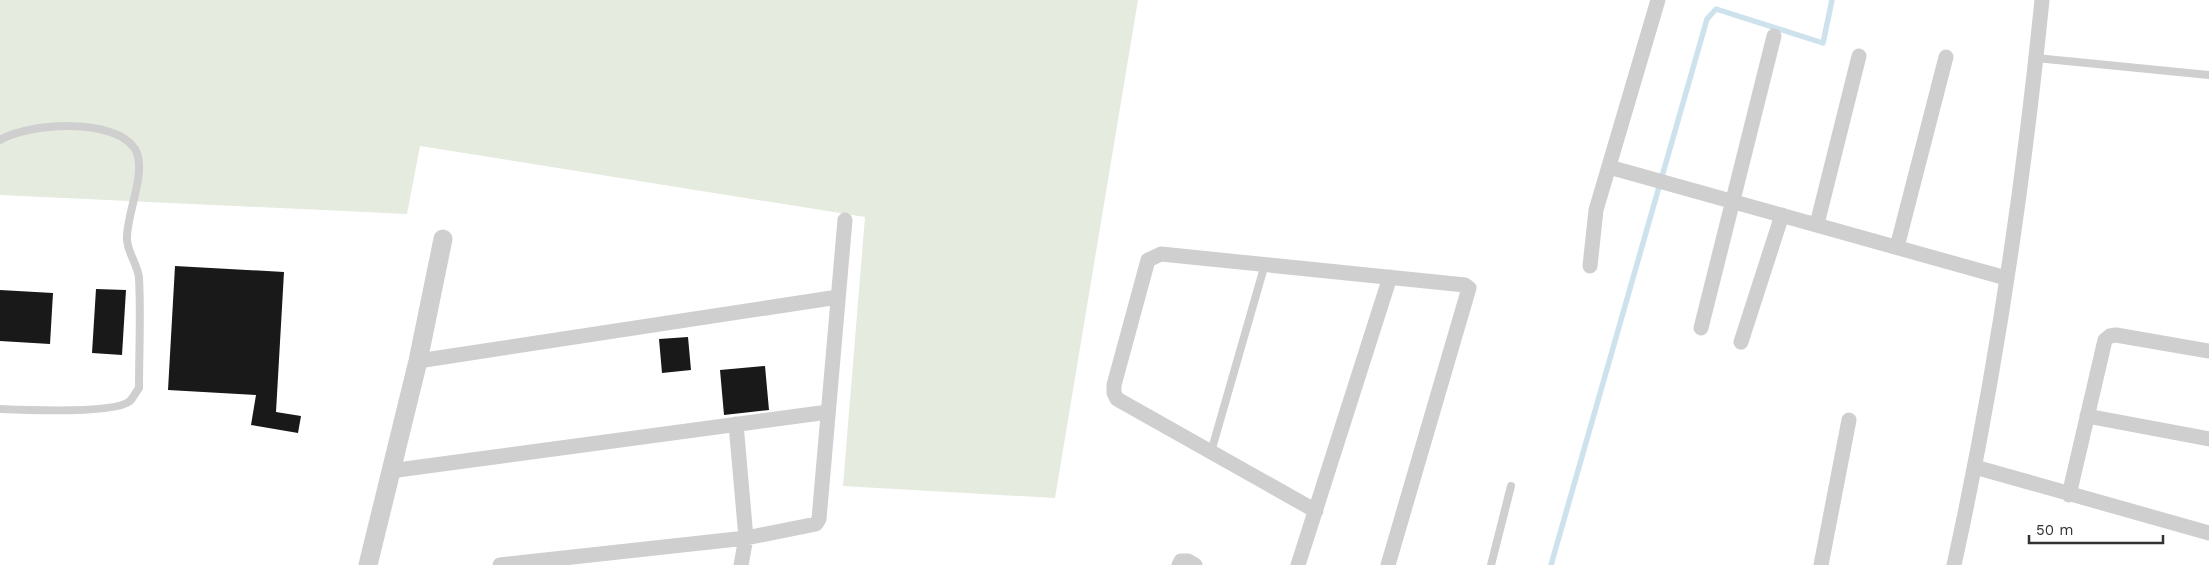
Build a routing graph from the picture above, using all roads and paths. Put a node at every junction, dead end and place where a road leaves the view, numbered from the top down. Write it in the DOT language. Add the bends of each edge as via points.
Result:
graph roads {
  1 [pos="1658,0"];
  2 [pos="2042,0"];
  3 [pos="1774,36"];
  4 [pos="1859,56"];
  5 [pos="1946,57"];
  6 [pos="2036,58"];
  7 [pos="2209,75"];
  8 [pos="0,140"];
  9 [pos="1609,167"];
  10 [pos="1734,201"];
  11 [pos="1782,214"];
  12 [pos="845,220"];
  13 [pos="1817,224"];
  14 [pos="443,239"];
  15 [pos="1897,247"];
  16 [pos="1265,264"];
  17 [pos="1590,266"];
  18 [pos="1390,277"];
  19 [pos="2006,278"];
  20 [pos="838,297"];
  21 [pos="1701,328"];
  22 [pos="1742,342"];
  23 [pos="2209,351"];
  24 [pos="418,361"];
  25 [pos="0,409"];
  26 [pos="828,412"];
  27 [pos="2087,416"];
  28 [pos="1849,420"];
  29 [pos="736,424"];
  30 [pos="2209,439"];
  31 [pos="1211,452"];
  32 [pos="1976,467"];
  33 [pos="390,471"];
  34 [pos="1511,486"];
  35 [pos="2069,495"];
  36 [pos="1316,510"];
  37 [pos="2209,533"];
  38 [pos="746,538"];
  39 [pos="368,565"];
  40 [pos="500,565"];
  41 [pos="741,565"];
  42 [pos="1179,565"];
  43 [pos="1195,565"];
  44 [pos="1298,565"];
  45 [pos="1388,565"];
  46 [pos="1491,565"];
  47 [pos="1821,565"];
  48 [pos="1954,565"];
  1 -- 9 [label="street"];
  2 -- 6 [label="street"];
  3 -- 10 [label="street"];
  4 -- 13 [label="street"];
  5 -- 15 [label="street"];
  6 -- 7 [label="lane"];
  6 -- 19 [label="street"];
  8 -- 25 [label="lane" via="10,134 64,126 111,131 126,140 135,150 139,162 127,239 139,276 139,388 129,402 112,408"];
  9 -- 10 [label="street"];
  9 -- 17 [label="street" via="1596,210"];
  10 -- 11 [label="street"];
  10 -- 21 [label="street"];
  11 -- 13 [label="street"];
  11 -- 22 [label="street"];
  12 -- 20 [label="street"];
  13 -- 15 [label="street"];
  14 -- 24 [label="street"];
  15 -- 19 [label="street"];
  16 -- 18 [label="street"];
  16 -- 31 [label="lane"];
  16 -- 31 [label="street" via="1161,254 1148,260 1114,393 1117,399"];
  18 -- 36 [label="street"];
  18 -- 45 [label="street" via="1465,285 1469,294"];
  19 -- 32 [label="street"];
  20 -- 24 [label="street"];
  20 -- 26 [label="street"];
  23 -- 27 [label="street" via="2110,336 2105,340"];
  24 -- 33 [label="street"];
  26 -- 29 [label="street"];
  26 -- 38 [label="street" via="819,519 809,527"];
  27 -- 30 [label="street"];
  27 -- 35 [label="street"];
  28 -- 47 [label="street"];
  29 -- 33 [label="street"];
  29 -- 38 [label="street"];
  31 -- 36 [label="street"];
  32 -- 35 [label="street"];
  32 -- 48 [label="street"];
  33 -- 39 [label="street"];
  34 -- 46 [label="lane"];
  35 -- 37 [label="street"];
  36 -- 44 [label="street"];
  38 -- 40 [label="street"];
  38 -- 41 [label="street"];
  42 -- 43 [label="street" via="1181,561 1188,561"];
}
